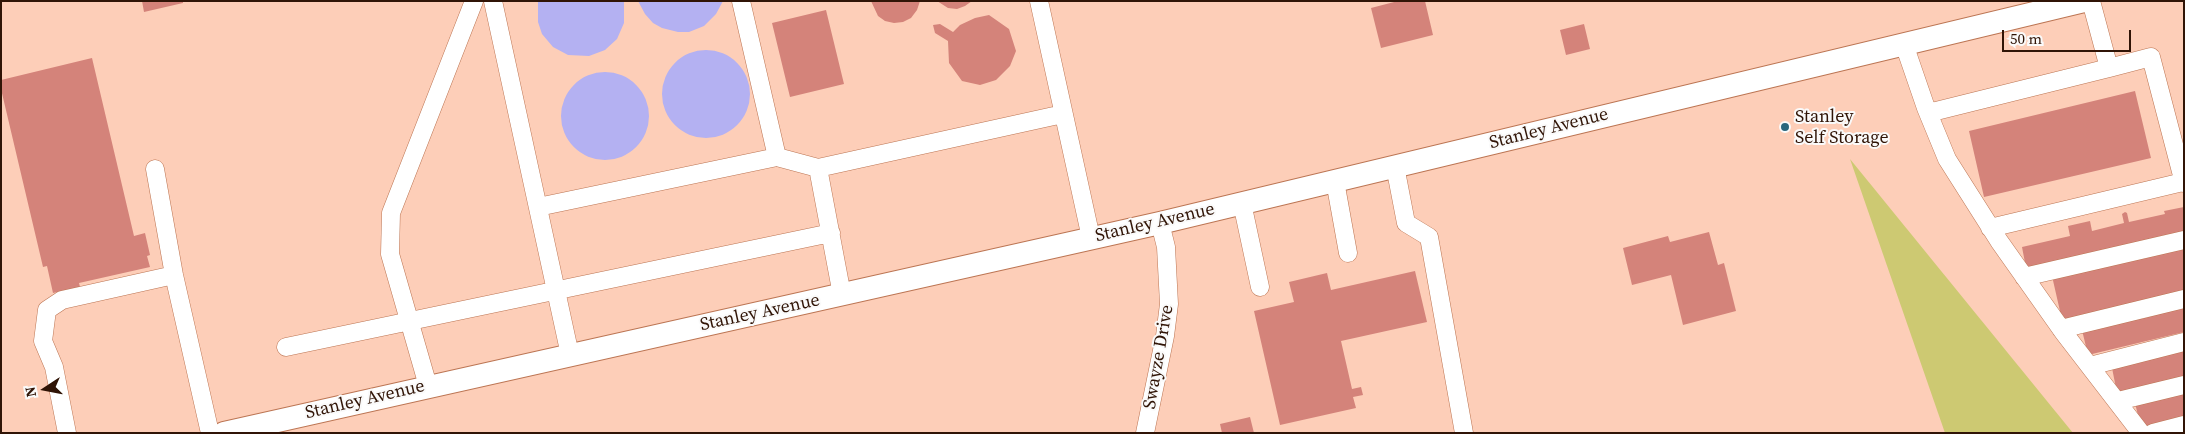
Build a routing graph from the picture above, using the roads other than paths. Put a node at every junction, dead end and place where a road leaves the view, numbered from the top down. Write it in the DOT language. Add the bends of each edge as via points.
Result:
graph roads {
  1 [pos="474,1"];
  2 [pos="493,1"];
  3 [pos="741,1"];
  4 [pos="1039,1"];
  5 [pos="2084,1"];
  6 [pos="2091,1"];
  7 [pos="1904,44"];
  8 [pos="2109,68"];
  9 [pos="1928,113"];
  10 [pos="1063,114"];
  11 [pos="777,158"];
  12 [pos="1394,166"];
  13 [pos="818,168"];
  14 [pos="155,169"];
  15 [pos="1335,181"];
  16 [pos="2184,183"];
  17 [pos="1242,203"];
  18 [pos="538,207"];
  19 [pos="1160,223"];
  20 [pos="1990,228"];
  21 [pos="831,233"];
  22 [pos="1091,238"];
  23 [pos="2184,240"];
  24 [pos="1348,253"];
  25 [pos="174,275"];
  26 [pos="2024,277"];
  27 [pos="1260,287"];
  28 [pos="556,291"];
  29 [pos="842,295"];
  30 [pos="2184,298"];
  31 [pos="410,322"];
  32 [pos="2061,329"];
  33 [pos="2184,342"];
  34 [pos="286,347"];
  35 [pos="570,355"];
  36 [pos="2090,366"];
  37 [pos="2184,385"];
  38 [pos="428,386"];
  39 [pos="2118,401"];
  40 [pos="2184,425"];
  41 [pos="66,433"];
  42 [pos="210,433"];
  43 [pos="224,433"];
  44 [pos="1145,433"];
  45 [pos="1464,433"];
  46 [pos="2141,433"];
  47 [pos="2153,433"];
  1 -- 31 [label="street" via="391,213 390,254"];
  2 -- 18 [label="street"];
  3 -- 11 [label="street"];
  4 -- 10 [label="street"];
  5 -- 7 [label="main road, Stanley Avenue"];
  6 -- 8 [label="street"];
  7 -- 9 [label="street"];
  7 -- 12 [label="main road, Stanley Avenue"];
  8 -- 9 [label="street"];
  8 -- 16 [label="street" via="2150,57"];
  9 -- 20 [label="street" via="1946,159"];
  10 -- 13 [label="street"];
  10 -- 22 [label="street"];
  11 -- 13 [label="street"];
  11 -- 18 [label="street"];
  12 -- 15 [label="main road, Stanley Avenue"];
  12 -- 45 [label="street" via="1406,223 1429,237"];
  13 -- 21 [label="street"];
  14 -- 25 [label="street"];
  15 -- 17 [label="main road, Stanley Avenue"];
  15 -- 24 [label="street"];
  16 -- 20 [label="street"];
  17 -- 19 [label="main road, Stanley Avenue"];
  17 -- 27 [label="street"];
  18 -- 28 [label="street"];
  19 -- 22 [label="main road, Stanley Avenue"];
  19 -- 44 [label="street, Swayze Drive" via="1166,247 1169,304"];
  20 -- 26 [label="street"];
  21 -- 28 [label="street"];
  21 -- 29 [label="street"];
  22 -- 29 [label="main road, Stanley Avenue"];
  23 -- 26 [label="street"];
  25 -- 41 [label="street" via="62,300 47,310 43,341 54,368"];
  25 -- 42 [label="street"];
  26 -- 32 [label="street"];
  28 -- 31 [label="street"];
  28 -- 35 [label="street"];
  29 -- 35 [label="main road, Stanley Avenue"];
  30 -- 32 [label="street"];
  31 -- 34 [label="street"];
  31 -- 38 [label="street"];
  32 -- 36 [label="street"];
  33 -- 36 [label="street"];
  35 -- 38 [label="main road, Stanley Avenue"];
  36 -- 39 [label="street"];
  37 -- 39 [label="street"];
  38 -- 43 [label="main road, Stanley Avenue"];
  39 -- 46 [label="street"];
  40 -- 47 [label="street"];
}
